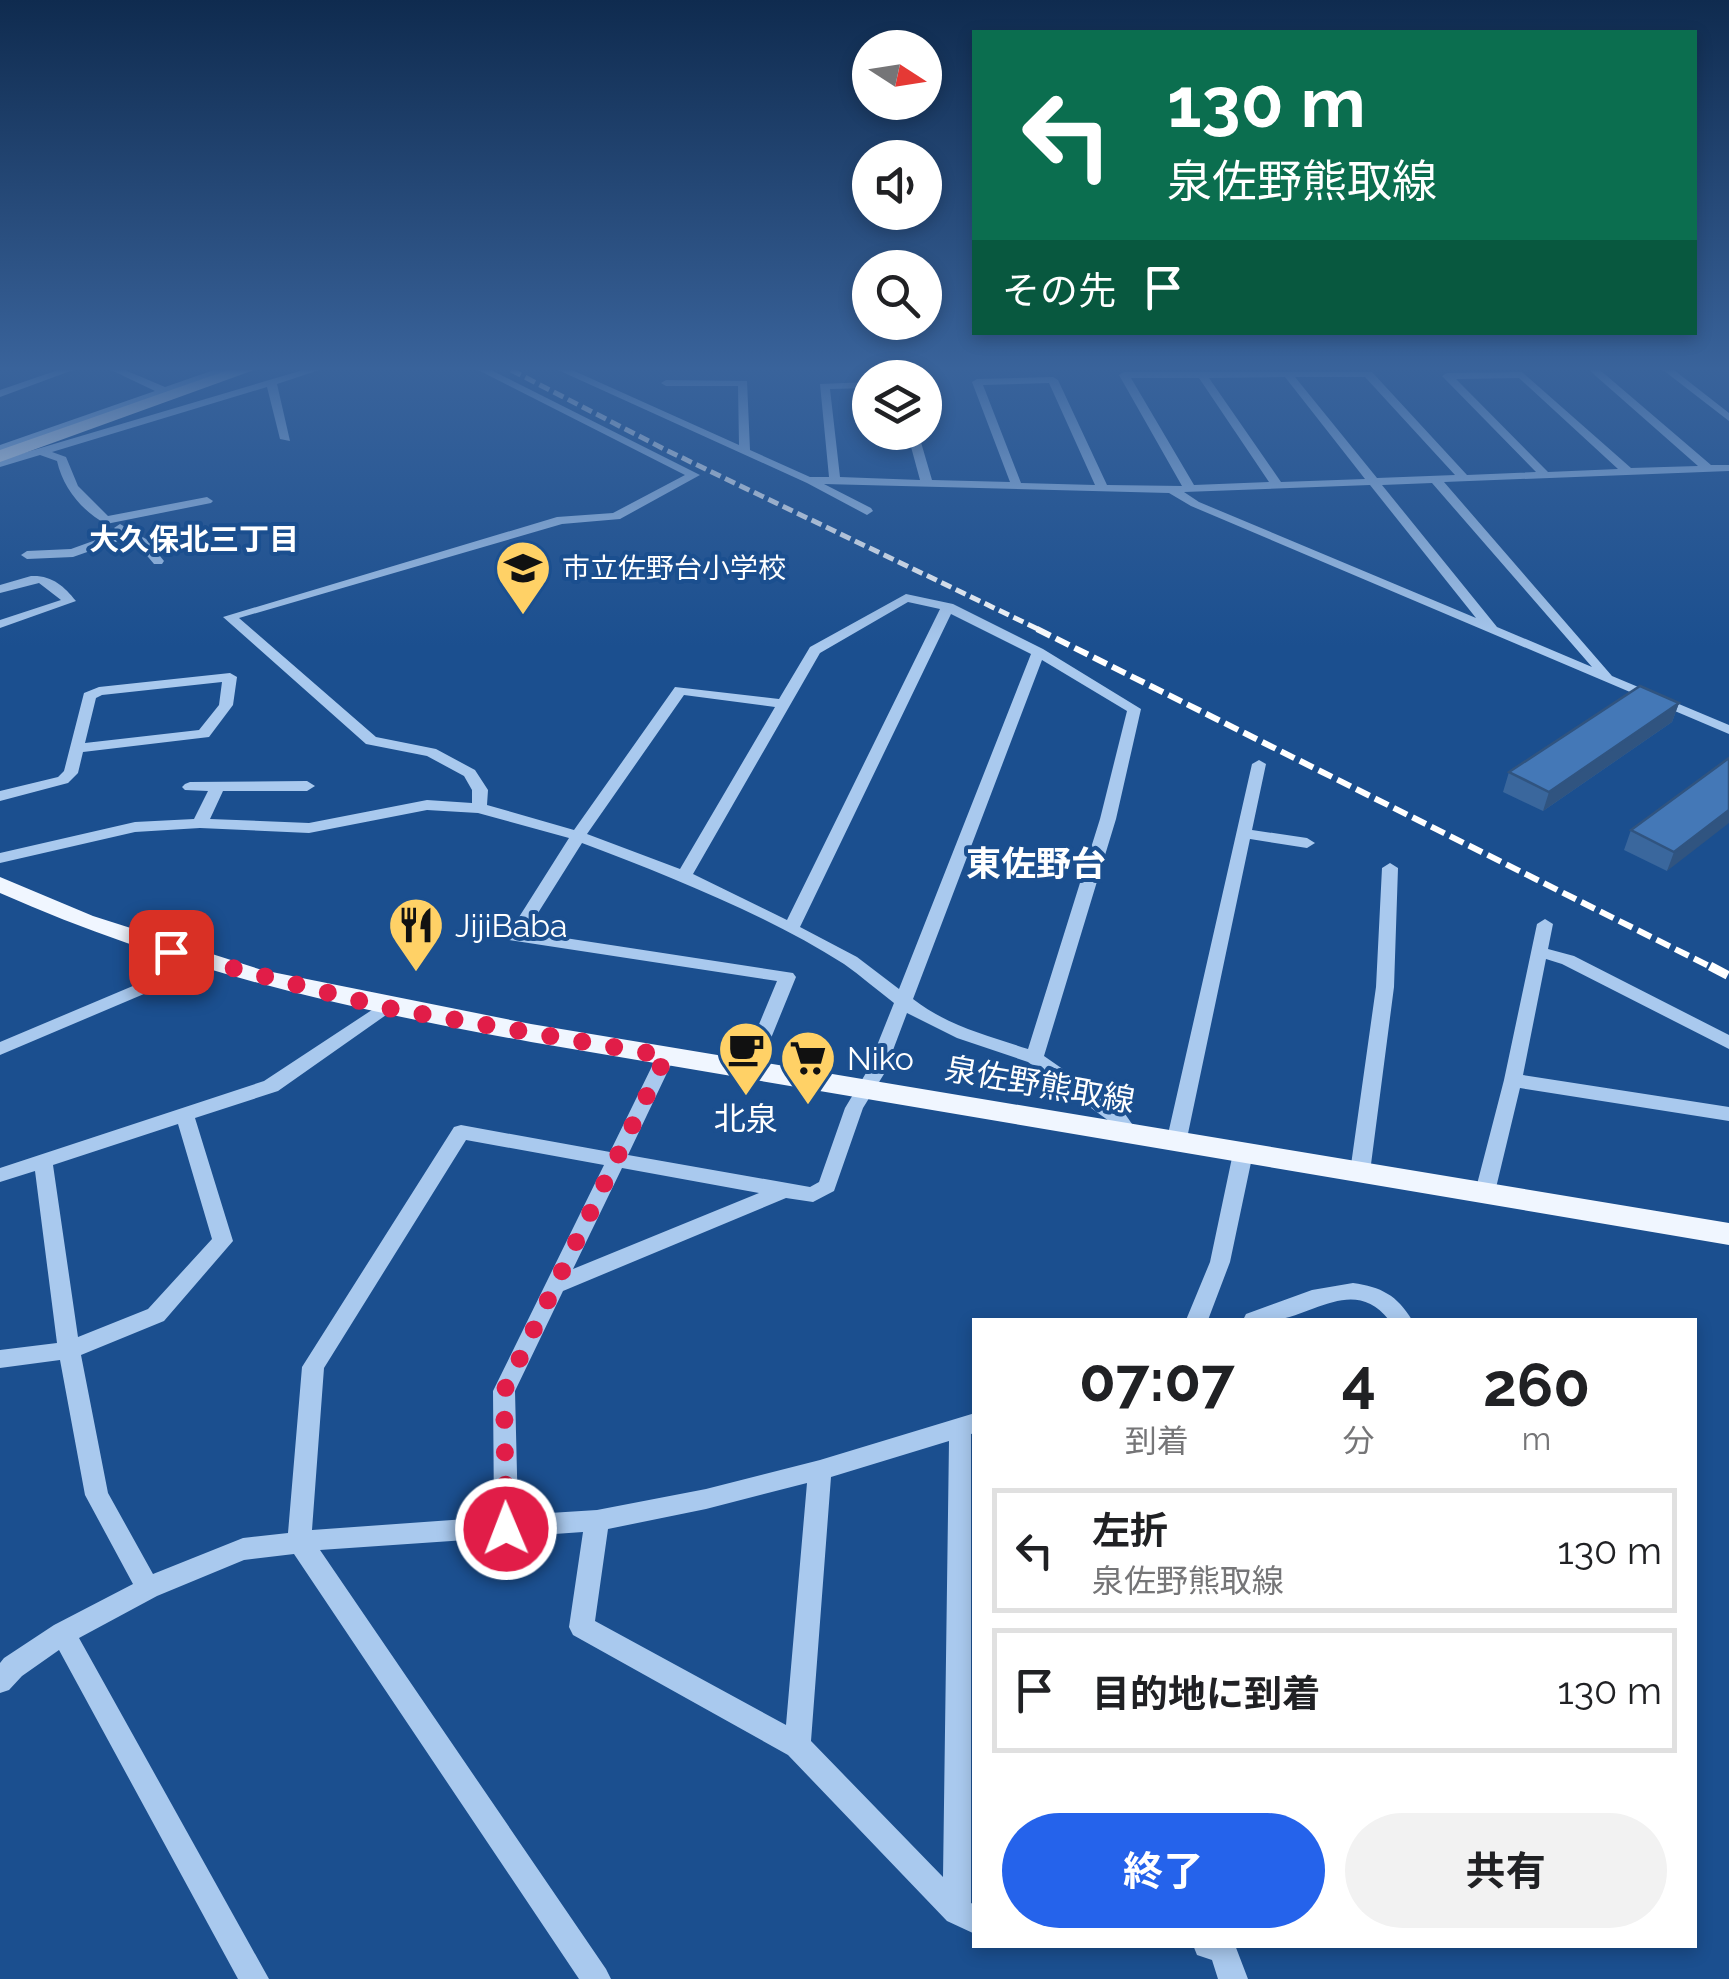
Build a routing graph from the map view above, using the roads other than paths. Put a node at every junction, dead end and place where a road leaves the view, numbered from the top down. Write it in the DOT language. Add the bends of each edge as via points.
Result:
graph roads {
  1 [pos="63,462"];
  2 [pos="669,462"];
  3 [pos="765,462"];
  4 [pos="833,462"];
  5 [pos="921,462"];
  6 [pos="1008,462"];
  7 [pos="1091,462"];
  8 [pos="1175,462"];
  9 [pos="1261,462"];
  10 [pos="1360,462"];
  11 [pos="1450,462"];
  12 [pos="1533,462"];
  13 [pos="1617,462"];
  14 [pos="1701,462"];
  15 [pos="1729,468"];
  16 [pos="1709,469"];
  17 [pos="1628,472"];
  18 [pos="1546,475"];
  19 [pos="1464,478"];
  20 [pos="1435,479"];
  21 [pos="808,480"];
  22 [pos="835,481"];
  23 [pos="1375,481"];
  24 [pos="927,484"];
  25 [pos="1276,485"];
  26 [pos="1017,486"];
  27 [pos="1103,489"];
  28 [pos="1190,489"];
  29 [pos="1172,490"];
  30 [pos="208,501"];
  31 [pos="866,511"];
  32 [pos="106,520"];
  33 [pos="128,533"];
  34 [pos="27,554"];
  35 [pos="158,561"];
  36 [pos="0,589"];
  37 [pos="948,607"];
  38 [pos="0,624"];
  39 [pos="1494,632"];
  40 [pos="1038,652"];
  41 [pos="1609,678"];
  42 [pos="783,704"];
  43 [pos="1729,730"];
  44 [pos="77,748"];
  45 [pos="1259,764"];
  46 [pos="306,786"];
  47 [pos="218,787"];
  48 [pos="190,788"];
  49 [pos="0,796"];
  50 [pos="479,808"];
  51 [pos="200,823"];
  52 [pos="1244,833"];
  53 [pos="578,836"];
  54 [pos="1308,843"];
  55 [pos="0,858"];
  56 [pos="1390,868"];
  57 [pos="684,876"];
  58 [pos="0,884"];
  59 [pos="1545,924"];
  60 [pos="790,929"];
  61 [pos="1540,952"];
  62 [pos="204,962"];
  63 [pos="904,1000"];
  64 [pos="387,1008"];
  65 [pos="1729,1043"];
  66 [pos="0,1049"];
  67 [pos="666,1056"];
  68 [pos="1034,1058"];
  69 [pos="749,1070"];
  70 [pos="1514,1080"];
  71 [pos="865,1090"];
  72 [pos="184,1114"];
  73 [pos="1729,1114"];
  74 [pos="1129,1134"];
  75 [pos="1176,1142"];
  76 [pos="1243,1153"];
  77 [pos="43,1161"];
  78 [pos="617,1161"];
  79 [pos="1360,1172"];
  80 [pos="0,1176"];
  81 [pos="785,1190"];
  82 [pos="1485,1192"];
  83 [pos="1729,1234"];
  84 [pos="557,1284"];
  85 [pos="1199,1318"];
  86 [pos="1259,1318"];
  87 [pos="1399,1318"];
  88 [pos="69,1350"];
  89 [pos="0,1359"];
  90 [pos="967,1426"];
  91 [pos="820,1470"];
  92 [pos="597,1521"];
  93 [pos="506,1529"];
  94 [pos="300,1540"];
  95 [pos="148,1588"];
  96 [pos="63,1634"];
  97 [pos="4,1669"];
  98 [pos="797,1746"];
  99 [pos="966,1916"];
  100 [pos="1222,1948"];
  101 [pos="254,1979"];
  102 [pos="596,1979"];
  103 [pos="1233,1979"];
  1 -- 32 [label="street" via="83,502"];
  2 -- 50 [label="street" via="694,475 616,516 560,520 230,617 371,740 430,752 470,772 480,790"];
  3 -- 21 [label="street"];
  4 -- 22 [label="street"];
  5 -- 24 [label="street"];
  6 -- 26 [label="street"];
  7 -- 27 [label="street"];
  8 -- 28 [label="street"];
  9 -- 25 [label="street"];
  10 -- 23 [label="street"];
  11 -- 19 [label="street"];
  12 -- 18 [label="street"];
  13 -- 17 [label="street"];
  14 -- 16 [label="street"];
  15 -- 16 [label="street"];
  16 -- 17 [label="street"];
  17 -- 18 [label="street"];
  18 -- 19 [label="street"];
  19 -- 20 [label="street"];
  20 -- 23 [label="street"];
  20 -- 41 [label="street"];
  21 -- 22 [label="street"];
  21 -- 31 [label="street"];
  22 -- 24 [label="street"];
  23 -- 25 [label="street"];
  23 -- 39 [label="street"];
  24 -- 26 [label="street"];
  25 -- 28 [label="street"];
  26 -- 27 [label="street"];
  27 -- 29 [label="street"];
  28 -- 29 [label="street"];
  29 -- 39 [label="street"];
  30 -- 32 [label="street"];
  32 -- 33 [label="street"];
  33 -- 34 [label="street" via="72,553"];
  33 -- 35 [label="street"];
  36 -- 38 [label="street" via="50,578 70,602"];
  37 -- 40 [label="street"];
  37 -- 42 [label="street" via="906,598 815,650"];
  37 -- 60 [label="street"];
  39 -- 41 [label="street"];
  40 -- 63 [label="street"];
  40 -- 68 [label="street" via="1134,708 1108,819"];
  41 -- 43 [label="street"];
  42 -- 53 [label="street" via="680,690"];
  42 -- 57 [label="street"];
  44 -- 44 [label="street" via="89,696 99,691 230,677 226,705 204,734"];
  44 -- 49 [label="street" via="71,773 62,780"];
  45 -- 52 [label="street"];
  46 -- 47 [label="street"];
  47 -- 48 [label="street"];
  47 -- 51 [label="street"];
  50 -- 51 [label="street" via="427,806 308,828"];
  50 -- 53 [label="street"];
  51 -- 55 [label="street" via="135,827"];
  52 -- 54 [label="street"];
  52 -- 75 [label="street"];
  53 -- 57 [label="street"];
  53 -- 69 [label="street" via="515,936 787,977"];
  56 -- 79 [label="street" via="1385,987"];
  57 -- 60 [label="street"];
  58 -- 62 [label="main road, 泉佐野熊取線" via="53,910"];
  59 -- 61 [label="street"];
  60 -- 63 [label="street"];
  61 -- 65 [label="street"];
  61 -- 70 [label="street"];
  62 -- 64 [label="main road, 泉佐野熊取線"];
  62 -- 66 [label="street"];
  63 -- 68 [label="street" via="963,1034"];
  63 -- 71 [label="street"];
  64 -- 67 [label="main road, 泉佐野熊取線"];
  64 -- 72 [label="street" via="271,1086"];
  67 -- 69 [label="main road, 泉佐野熊取線"];
  67 -- 78 [label="street"];
  68 -- 74 [label="street" via="1116,1116"];
  69 -- 71 [label="main road, 泉佐野熊取線"];
  70 -- 73 [label="street"];
  70 -- 82 [label="street"];
  71 -- 74 [label="main road, 泉佐野熊取線"];
  71 -- 81 [label="street" via="827,1186 813,1195"];
  72 -- 77 [label="street"];
  72 -- 88 [label="street" via="224,1241 156,1314"];
  74 -- 75 [label="main road, 泉佐野熊取線"];
  75 -- 76 [label="main road, 泉佐野熊取線"];
  76 -- 79 [label="main road, 泉佐野熊取線"];
  76 -- 85 [label="street" via="1220,1262"];
  77 -- 80 [label="street"];
  77 -- 88 [label="street"];
  78 -- 81 [label="street"];
  78 -- 84 [label="street"];
  78 -- 94 [label="street" via="462,1132 313,1367"];
  79 -- 82 [label="main road, 泉佐野熊取線"];
  81 -- 84 [label="street"];
  82 -- 83 [label="main road, 泉佐野熊取線"];
  84 -- 93 [label="street" via="504,1391"];
  86 -- 87 [label="street" via="1321,1295 1371,1291 1392,1304"];
  88 -- 89 [label="street"];
  88 -- 95 [label="street" via="97,1495"];
  90 -- 91 [label="street"];
  90 -- 99 [label="street"];
  91 -- 92 [label="street"];
  91 -- 98 [label="street"];
  92 -- 93 [label="street"];
  92 -- 98 [label="street" via="582,1626"];
  93 -- 94 [label="street"];
  94 -- 95 [label="street" via="243,1548"];
  94 -- 102 [label="street"];
  95 -- 96 [label="street"];
  96 -- 97 [label="street"];
  96 -- 101 [label="street"];
  98 -- 99 [label="street"];
  100 -- 103 [label="street"];
}
